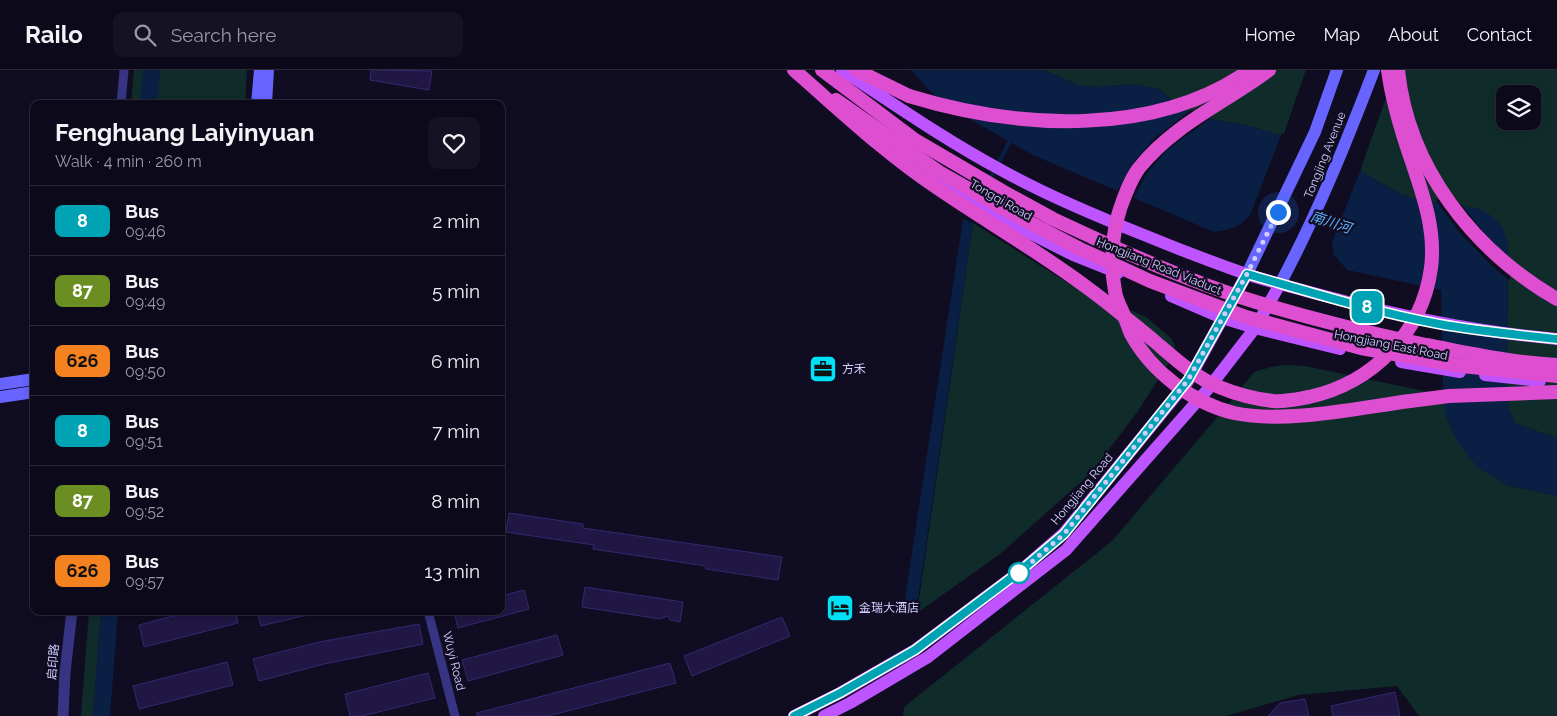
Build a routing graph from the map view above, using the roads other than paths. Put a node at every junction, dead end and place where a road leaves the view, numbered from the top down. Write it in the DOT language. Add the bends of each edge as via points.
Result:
graph roads {
  1 [pos="124,70"];
  2 [pos="260,70"];
  3 [pos="268,70"];
  4 [pos="787,70"];
  5 [pos="794,70"];
  6 [pos="822,70"];
  7 [pos="842,70"];
  8 [pos="856,70"];
  9 [pos="864,70"];
  10 [pos="1250,70"];
  11 [pos="1268,70"];
  12 [pos="1338,70"];
  13 [pos="1374,70"];
  14 [pos="1388,70"];
  15 [pos="1398,70"];
  16 [pos="121,100"];
  17 [pos="257,100"];
  18 [pos="266,100"];
  19 [pos="912,117"];
  20 [pos="1247,274"];
  21 [pos="1280,284"];
  22 [pos="1557,299"];
  23 [pos="1222,318"];
  24 [pos="1255,328"];
  25 [pos="1557,339"];
  26 [pos="1557,365"];
  27 [pos="1557,376"];
  28 [pos="30,380"];
  29 [pos="1557,382"];
  30 [pos="0,384"];
  31 [pos="1557,392"];
  32 [pos="30,393"];
  33 [pos="0,397"];
  34 [pos="72,615"];
  35 [pos="429,615"];
  36 [pos="63,716"];
  37 [pos="455,716"];
  38 [pos="794,716"];
  39 [pos="824,716"];
  1 -- 16 [label="street"];
  2 -- 17 [label="main road"];
  3 -- 18 [label="main road"];
  4 -- 23 [label="main road, Tongqi Road" via="914,164 1004,220 1073,255"];
  5 -- 14 [label="highway, bridge" via="894,157 1070,275 1190,371 1218,387 1276,401 1330,392 1355,381 1373,368 1405,333 1426,291 1432,256 1429,216 1398,117"];
  5 -- 27 [label="highway, Hongjiang Road Viaduct, bridge" via="939,172 1078,248 1150,281 1246,317 1361,348 1462,366"];
  6 -- 26 [label="highway, Hongjiang Road Viaduct, bridge" via="914,140 962,169 1052,219 1152,265 1255,302 1364,332 1461,352"];
  7 -- 19 [label="main road, Tongqi Road"];
  8 -- 10 [label="highway, bridge" via="909,96 945,107 1033,121 1090,122 1154,112 1196,99 1235,81"];
  9 -- 19 [label="main road" via="884,94"];
  11 -- 31 [label="highway, bridge" via="1181,127 1160,145 1138,170 1126,193 1114,239 1112,270 1115,293 1131,334 1151,362 1195,398 1258,417 1295,416 1449,396"];
  12 -- 20 [label="main road, Tongjing Avenue" via="1315,132"];
  13 -- 21 [label="main road, Tongjing Avenue" via="1303,240"];
  15 -- 22 [label="highway" via="1418,145 1434,180 1453,208 1500,260 1532,285"];
  19 -- 20 [label="main road, Tongqi Road" via="1004,172 1066,203"];
  20 -- 21 [label="main road"];
  20 -- 23 [label="main road, Tongjing Avenue"];
  21 -- 24 [label="main road, Tongjing Avenue"];
  21 -- 25 [label="main road" via="1440,324"];
  23 -- 24 [label="main road, Hongjiang East Road"];
  23 -- 38 [label="main road, Hongjiang Road" via="1188,380 1064,534 915,650"];
  24 -- 29 [label="main road, Hongjiang East Road" via="1436,369"];
  24 -- 39 [label="main road" via="1208,389 1066,550 928,657"];
  28 -- 30 [label="main road"];
  32 -- 33 [label="main road"];
  34 -- 36 [label="street, 启印路"];
  35 -- 37 [label="street, Wuyi Road"];
}
